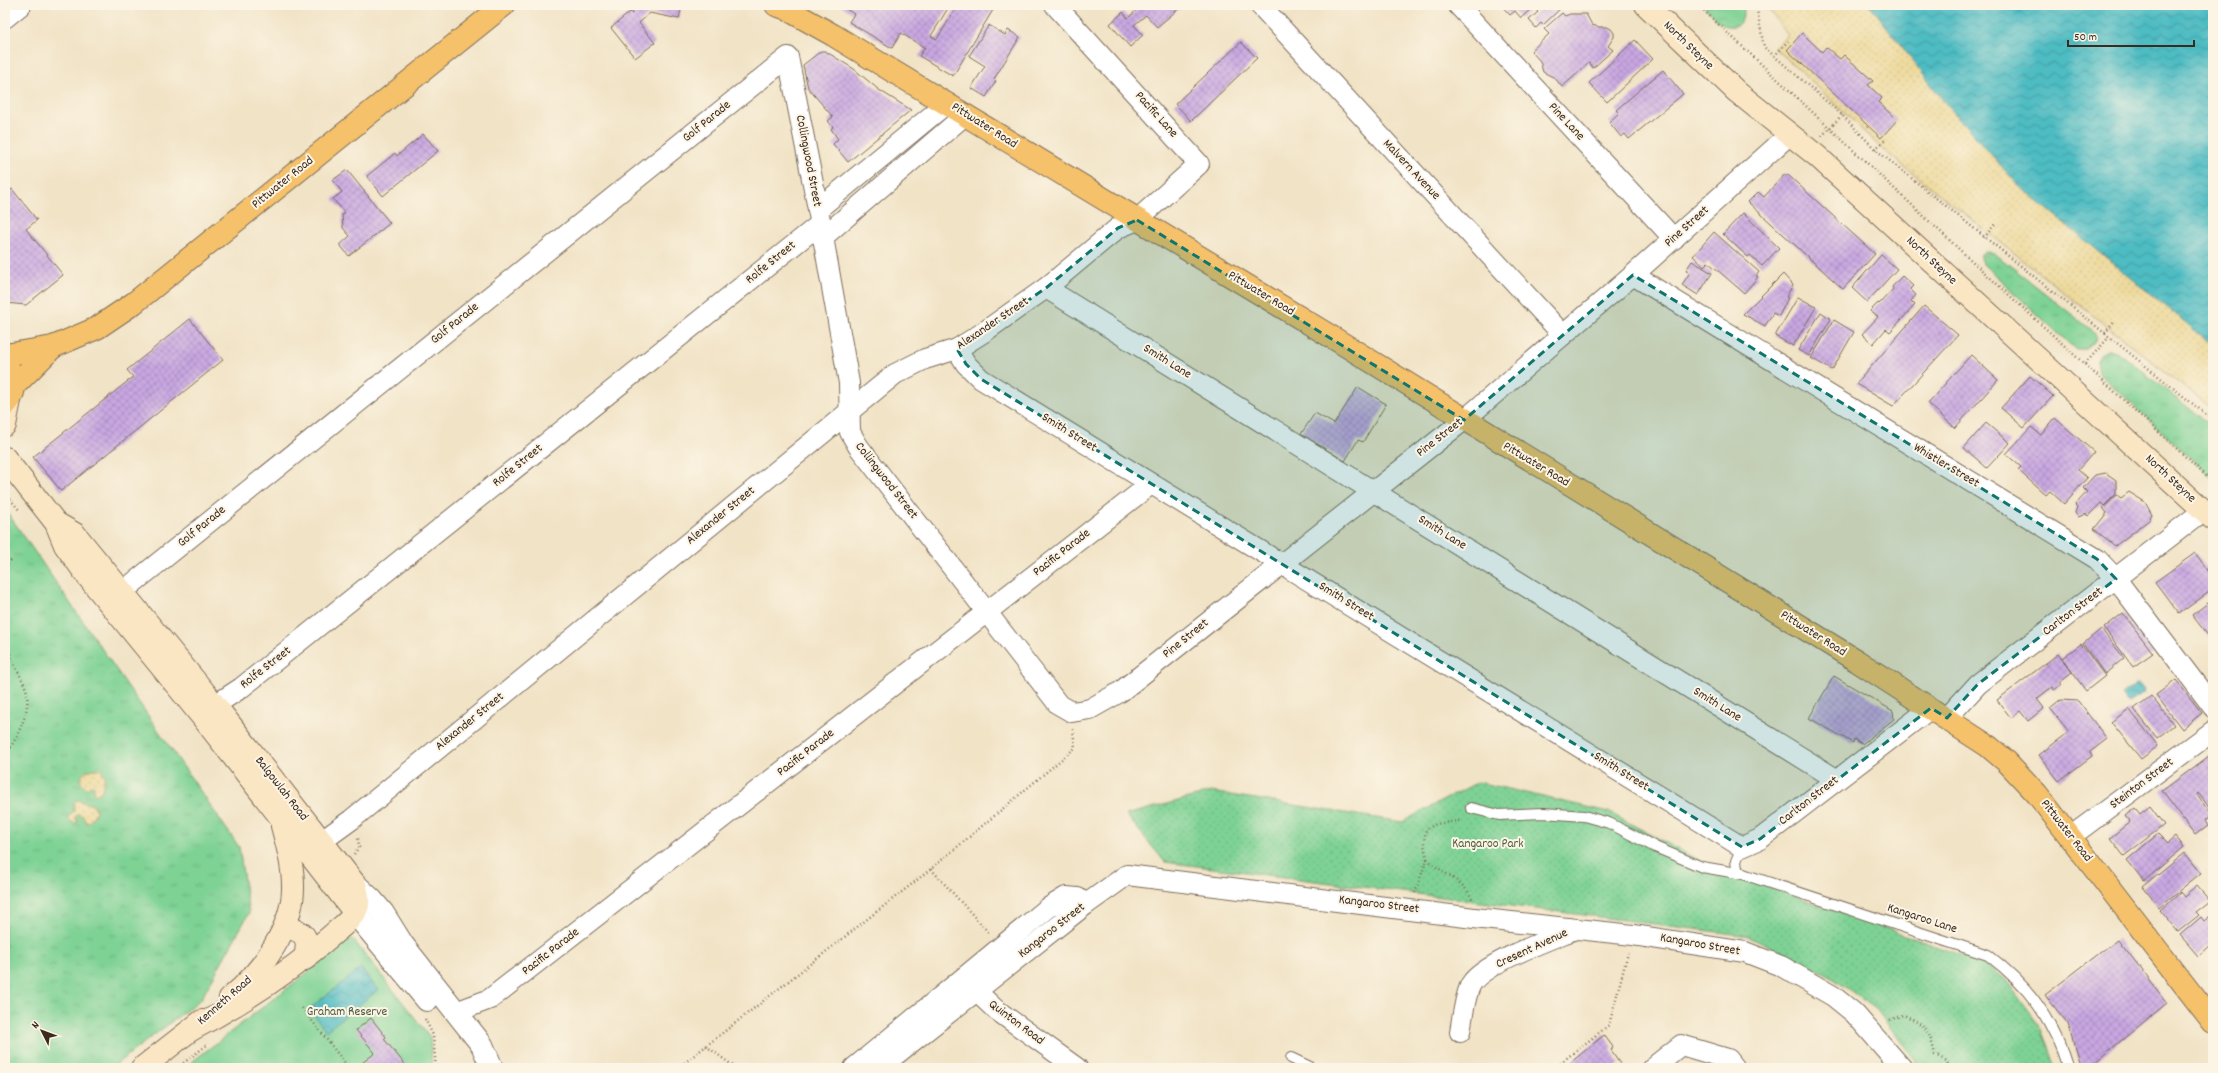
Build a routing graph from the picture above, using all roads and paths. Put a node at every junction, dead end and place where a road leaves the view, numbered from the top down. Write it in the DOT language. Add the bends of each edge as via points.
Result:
graph roads {
  1 [pos="21,5"];
  2 [pos="504,5"];
  3 [pos="1055,5"];
  4 [pos="1260,5"];
  5 [pos="1458,5"];
  6 [pos="1646,5"];
  7 [pos="1698,5"];
  8 [pos="1756,5"];
  9 [pos="783,6"];
  10 [pos="5,18"];
  11 [pos="1788,41"];
  12 [pos="1774,56"];
  13 [pos="788,57"];
  14 [pos="947,103"];
  15 [pos="965,115"];
  16 [pos="1842,115"];
  17 [pos="1829,128"];
  18 [pos="1789,135"];
  19 [pos="1820,138"];
  20 [pos="1886,139"];
  21 [pos="1875,149"];
  22 [pos="1137,220"];
  23 [pos="820,224"];
  24 [pos="1995,224"];
  25 [pos="1984,238"];
  26 [pos="1674,239"];
  27 [pos="1633,275"];
  28 [pos="1046,288"];
  29 [pos="2115,321"];
  30 [pos="2105,334"];
  31 [pos="1563,335"];
  32 [pos="2108,337"];
  33 [pos="53,347"];
  34 [pos="957,349"];
  35 [pos="5,355"];
  36 [pos="5,363"];
  37 [pos="2085,364"];
  38 [pos="10,397"];
  39 [pos="849,411"];
  40 [pos="1464,420"];
  41 [pos="2213,420"];
  42 [pos="5,425"];
  43 [pos="5,442"];
  44 [pos="8,462"];
  45 [pos="2213,482"];
  46 [pos="1151,484"];
  47 [pos="1373,490"];
  48 [pos="2208,515"];
  49 [pos="56,523"];
  50 [pos="12,559"];
  51 [pos="1282,563"];
  52 [pos="5,568"];
  53 [pos="2116,579"];
  54 [pos="122,592"];
  55 [pos="5,610"];
  56 [pos="988,611"];
  57 [pos="215,705"];
  58 [pos="2213,707"];
  59 [pos="1072,712"];
  60 [pos="1939,713"];
  61 [pos="2213,731"];
  62 [pos="9,751"];
  63 [pos="1836,779"];
  64 [pos="1471,808"];
  65 [pos="278,813"];
  66 [pos="1467,819"];
  67 [pos="351,820"];
  68 [pos="2070,837"];
  69 [pos="322,841"];
  70 [pos="1742,847"];
  71 [pos="1427,859"];
  72 [pos="357,861"];
  73 [pos="931,869"];
  74 [pos="1744,874"];
  75 [pos="355,884"];
  76 [pos="1084,905"];
  77 [pos="1412,909"];
  78 [pos="355,913"];
  79 [pos="1474,918"];
  80 [pos="285,927"];
  81 [pos="1577,929"];
  82 [pos="1633,935"];
  83 [pos="1000,946"];
  84 [pos="305,959"];
  85 [pos="976,991"];
  86 [pos="302,1008"];
  87 [pos="456,1012"];
  88 [pos="1890,1020"];
  89 [pos="2213,1022"];
  90 [pos="191,1030"];
  91 [pos="1460,1032"];
  92 [pos="706,1046"];
  93 [pos="1291,1058"];
  94 [pos="142,1068"];
  95 [pos="349,1068"];
  96 [pos="476,1068"];
  97 [pos="492,1068"];
  98 [pos="678,1068"];
  99 [pos="736,1068"];
  100 [pos="854,1068"];
  101 [pos="880,1068"];
  102 [pos="1077,1068"];
  103 [pos="1312,1068"];
  104 [pos="1554,1068"];
  105 [pos="1652,1068"];
  106 [pos="1736,1068"];
  107 [pos="1902,1068"];
  108 [pos="1949,1068"];
  109 [pos="2068,1068"];
  1 -- 10 [label="street"];
  2 -- 33 [label="main road, Pittwater Road" via="134,303 97,328"];
  3 -- 22 [label="street, Pacific Lane" via="1199,164"];
  4 -- 31 [label="street, Malvern Avenue"];
  5 -- 26 [label="street, Pine Lane"];
  6 -- 18 [label="main road, North Steyne" via="1737,92"];
  7 -- 17 [label="path"];
  8 -- 12 [label="path" via="1764,48"];
  9 -- 14 [label="main road, Pittwater Road"];
  11 -- 12 [label="path"];
  12 -- 16 [label="path"];
  13 -- 23 [label="street, Collingwood Street"];
  13 -- 54 [label="street, Golf Parade"];
  14 -- 15 [label="main road, Pittwater Road"];
  14 -- 23 [label="street, Rolfe Street"];
  15 -- 22 [label="main road, Pittwater Road"];
  15 -- 23 [label="street, Rolfe Street"];
  16 -- 17 [label="path"];
  16 -- 21 [label="path"];
  17 -- 19 [label="path"];
  17 -- 37 [label="path"];
  18 -- 26 [label="street, Pine Street"];
  18 -- 48 [label="main road, North Steyne" via="1817,156"];
  20 -- 21 [label="path"];
  21 -- 25 [label="path"];
  22 -- 28 [label="street, Alexander Street" via="1118,228"];
  22 -- 40 [label="main road, Pittwater Road"];
  23 -- 39 [label="street, Collingwood Street" via="849,383"];
  23 -- 57 [label="street, Rolfe Street" via="241,688"];
  24 -- 25 [label="path"];
  25 -- 30 [label="path"];
  26 -- 27 [label="street, Pine Street"];
  27 -- 31 [label="street, Pine Street"];
  27 -- 53 [label="street, Whistler Street" via="2097,559"];
  28 -- 34 [label="street, Alexander Street"];
  28 -- 47 [label="street, Smith Lane"];
  29 -- 30 [label="path"];
  30 -- 32 [label="path"];
  31 -- 40 [label="street, Pine Street"];
  32 -- 37 [label="path"];
  32 -- 41 [label="path"];
  33 -- 35 [label="main road, Pittwater Road"];
  33 -- 38 [label="main road, Pittwater Road"];
  34 -- 39 [label="street, Alexander Street" via="925,359 895,374"];
  34 -- 46 [label="street, Smith Street" via="966,364 981,379"];
  36 -- 38 [label="main road" via="13,375"];
  37 -- 45 [label="path"];
  38 -- 42 [label="main road"];
  39 -- 56 [label="street, Collingwood Street" via="850,432 858,446"];
  39 -- 67 [label="street, Alexander Street"];
  40 -- 47 [label="street, Pine Street"];
  40 -- 60 [label="main road, Pittwater Road"];
  43 -- 44 [label="main road, Balgowlah Road"];
  44 -- 49 [label="main road, Balgowlah Road"];
  46 -- 51 [label="street, Smith Street"];
  46 -- 56 [label="street, Pacific Parade"];
  47 -- 51 [label="street, Pine Street"];
  47 -- 63 [label="street, Smith Lane"];
  48 -- 53 [label="street, Carlton Street"];
  49 -- 54 [label="main road, Balgowlah Road" via="75,534"];
  49 -- 65 [label="main road, Balgowlah Road" via="64,545 88,577"];
  50 -- 52 [label="path"];
  51 -- 59 [label="street, Pine Street" via="1120,692 1090,709"];
  51 -- 70 [label="street, Smith Street"];
  53 -- 58 [label="street, Whistler Street"];
  53 -- 60 [label="street, Carlton Street"];
  54 -- 57 [label="main road, Balgowlah Road"];
  55 -- 62 [label="path" via="9,625 11,660 26,690 27,708"];
  56 -- 59 [label="street, Collingwood Street" via="1058,704"];
  56 -- 87 [label="street, Pacific Parade" via="490,999"];
  57 -- 69 [label="main road, Balgowlah Road"];
  59 -- 73 [label="path" via="1075,748"];
  60 -- 63 [label="street, Carlton Street"];
  60 -- 68 [label="main road, Pittwater Road" via="2007,762 2037,794"];
  61 -- 68 [label="street, Steinton Street"];
  63 -- 70 [label="street, Carlton Street" via="1760,839"];
  64 -- 74 [label="lane, Kangaroo Lane" via="1499,815 1544,812 1584,816 1609,823 1702,867"];
  65 -- 78 [label="main road, Balgowlah Road"];
  65 -- 80 [label="main road, Kenneth Road" via="290,856 293,887"];
  66 -- 71 [label="path" via="1436,824 1426,829 1424,846"];
  67 -- 69 [label="street, Alexander Street"];
  67 -- 72 [label="path" via="359,838 359,847 354,854"];
  68 -- 89 [label="main road, Pittwater Road"];
  69 -- 75 [label="main road, Balgowlah Road"];
  70 -- 74 [label="lane" via="1736,861 1737,869"];
  71 -- 77 [label="path" via="1418,880"];
  71 -- 79 [label="path" via="1465,887 1472,898"];
  73 -- 83 [label="path"];
  73 -- 92 [label="path"];
  74 -- 109 [label="lane, Kangaroo Lane" via="1988,956 2009,971 2046,1013"];
  75 -- 78 [label="main road" via="358,898"];
  75 -- 87 [label="street, Balgowlah Road" via="372,900 403,945"];
  76 -- 77 [label="street, Kangaroo Street" via="1127,875"];
  76 -- 83 [label="street" via="1078,898 1061,899"];
  76 -- 85 [label="street, Kangaroo Street"];
  77 -- 79 [label="street, Kangaroo Street"];
  78 -- 84 [label="main road, Kenneth Road"];
  78 -- 96 [label="street, Balgowlah Road" via="459,1040"];
  79 -- 81 [label="street, Kangaroo Street"];
  80 -- 84 [label="main road" via="304,934 308,943"];
  80 -- 90 [label="main road, Kenneth Road" via="257,972 242,988"];
  81 -- 82 [label="street, Kangaroo Street"];
  81 -- 91 [label="street, Cresent Avenue" via="1512,956 1483,973 1471,984"];
  82 -- 104 [label="path" via="1609,1025"];
  82 -- 107 [label="street, Kangaroo Street" via="1744,952 1781,966 1810,981 1854,1013"];
  83 -- 100 [label="street"];
  84 -- 90 [label="main road, Kenneth Road" via="239,1005"];
  85 -- 101 [label="street, Kangaroo Street"];
  85 -- 102 [label="street, Quinton Road" via="995,1009"];
  86 -- 95 [label="path"];
  87 -- 97 [label="street, Balgowlah Road" via="482,1045"];
  88 -- 108 [label="path" via="1903,1015 1919,1021 1931,1036 1935,1055 1947,1062"];
  90 -- 94 [label="main road, Kenneth Road"];
  92 -- 98 [label="path"];
  92 -- 99 [label="path"];
  93 -- 103 [label="lane"];
  105 -- 106 [label="street" via="1681,1045 1728,1059"];
}
